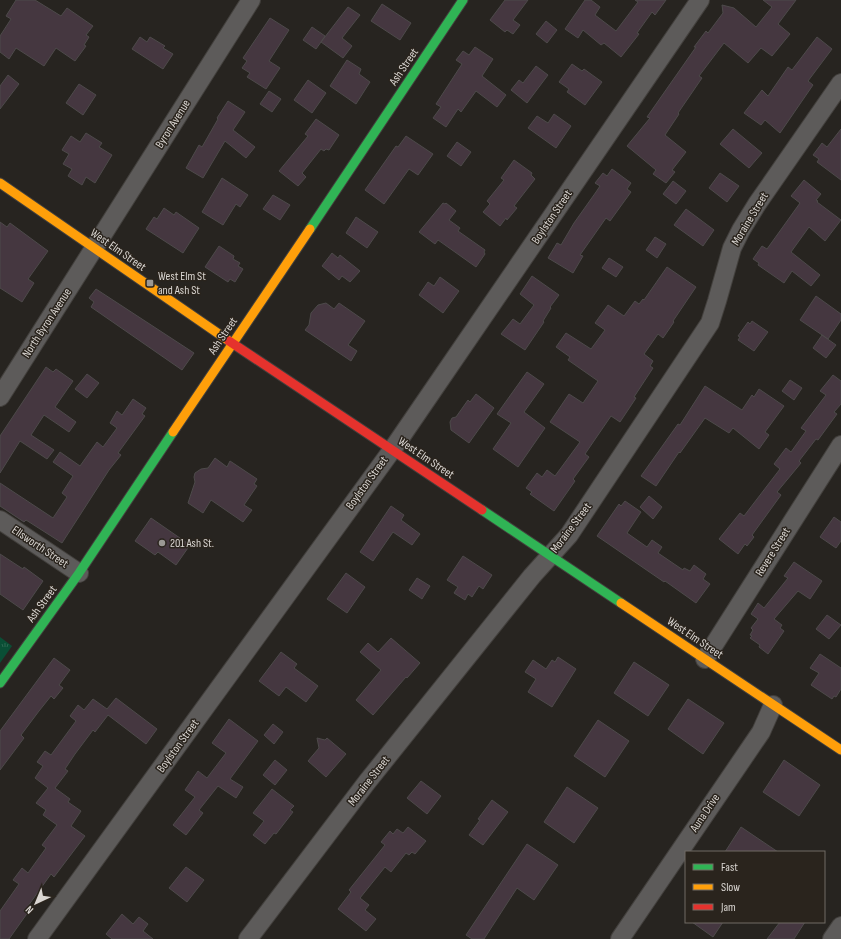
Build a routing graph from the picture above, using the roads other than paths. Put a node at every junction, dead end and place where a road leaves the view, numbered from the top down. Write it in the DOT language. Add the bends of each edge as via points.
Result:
graph roads {
  1 [pos="251,0"];
  2 [pos="463,0"];
  3 [pos="700,0"];
  4 [pos="841,83"];
  5 [pos="0,183"];
  6 [pos="95,249"];
  7 [pos="233,344"];
  8 [pos="0,397"];
  9 [pos="841,445"];
  10 [pos="392,450"];
  11 [pos="0,520"];
  12 [pos="550,556"];
  13 [pos="79,573"];
  14 [pos="705,659"];
  15 [pos="0,684"];
  16 [pos="773,705"];
  17 [pos="840,747"];
  18 [pos="841,926"];
  19 [pos="37,939"];
  20 [pos="248,939"];
  21 [pos="620,939"];
  22 [pos="832,939"];
  1 -- 6 [label="street, Byron Avenue"];
  2 -- 7 [label="street, Ash Street"];
  3 -- 10 [label="street, Boylston Street"];
  4 -- 12 [label="street, Moraine Street" via="741,230 732,248 710,323 569,535"];
  5 -- 6 [label="street, West Elm Street"];
  6 -- 7 [label="street, West Elm Street"];
  6 -- 8 [label="street, North Byron Avenue"];
  7 -- 10 [label="street, West Elm Street"];
  7 -- 13 [label="street, Ash Street"];
  9 -- 14 [label="street, Revere Street"];
  10 -- 12 [label="street, West Elm Street"];
  10 -- 19 [label="street, Boylston Street"];
  11 -- 13 [label="street, Ellsworth Street"];
  12 -- 14 [label="street, West Elm Street"];
  12 -- 20 [label="street, Moraine Street" via="367,782"];
  13 -- 15 [label="street, Ash Street"];
  14 -- 16 [label="street, West Elm Street"];
  16 -- 17 [label="street, West Elm Street"];
  16 -- 21 [label="street, Auna Drive" via="761,732"];
  18 -- 22 [label="street"];
}
